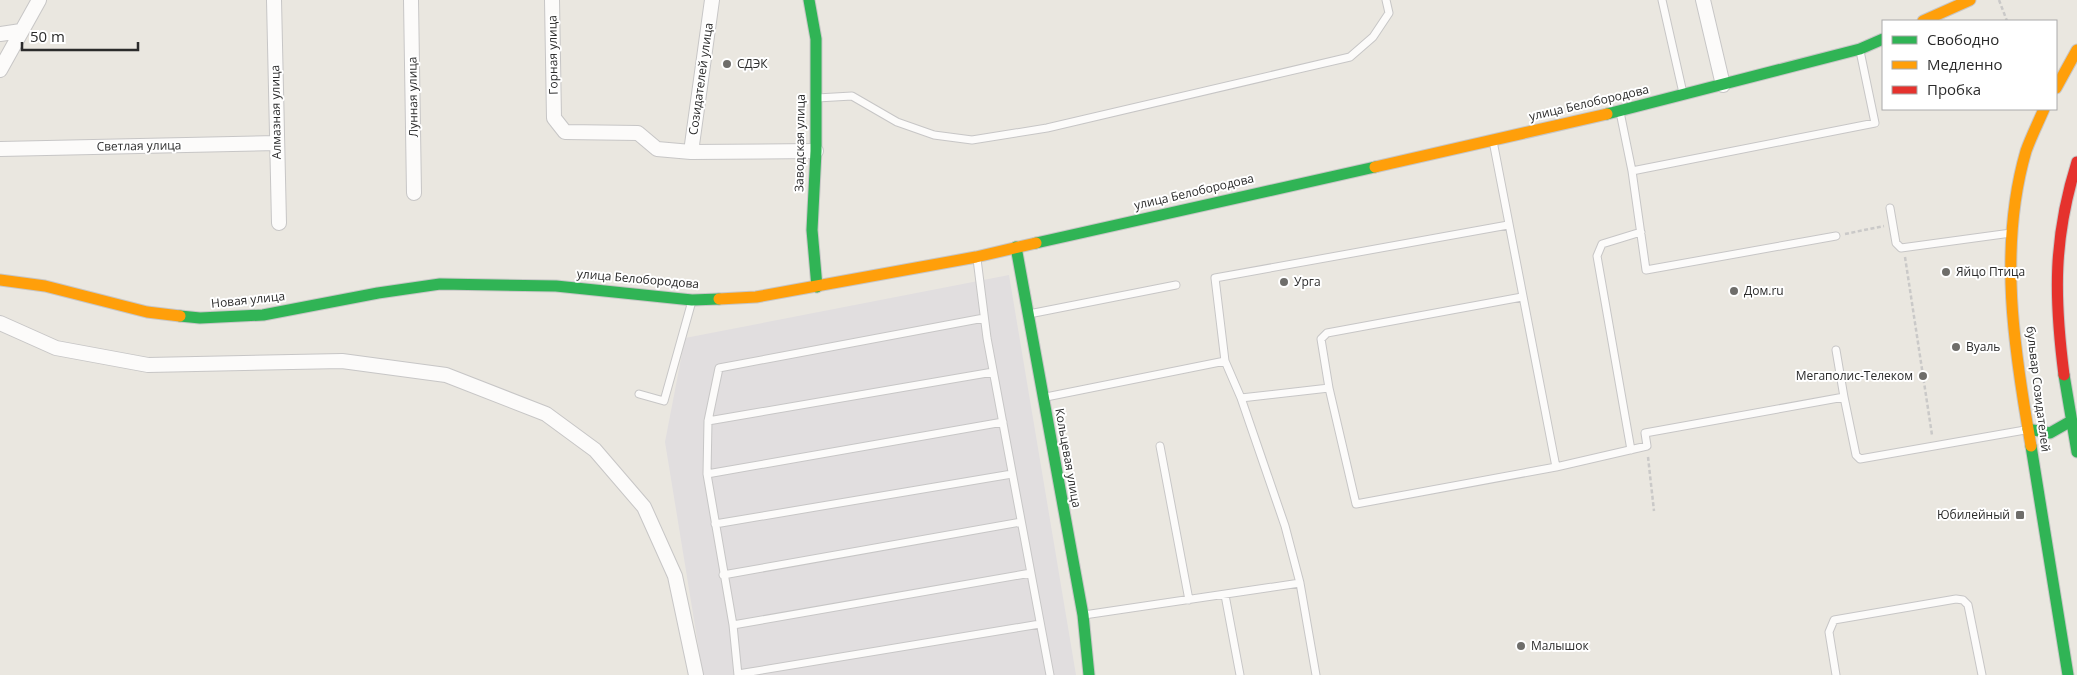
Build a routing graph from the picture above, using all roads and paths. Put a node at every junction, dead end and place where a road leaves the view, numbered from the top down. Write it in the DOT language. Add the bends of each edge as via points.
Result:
graph roads {
  1 [pos="39,0"];
  2 [pos="274,0"];
  3 [pos="411,0"];
  4 [pos="552,0"];
  5 [pos="712,0"];
  6 [pos="809,0"];
  7 [pos="1386,0"];
  8 [pos="1662,0"];
  9 [pos="1703,0"];
  10 [pos="1970,0"];
  11 [pos="1999,0"];
  12 [pos="1925,20"];
  13 [pos="2007,20"];
  14 [pos="21,32"];
  15 [pos="0,34"];
  16 [pos="1882,39"];
  17 [pos="1860,49"];
  18 [pos="2076,51"];
  19 [pos="0,70"];
  20 [pos="2058,83"];
  21 [pos="1723,85"];
  22 [pos="1684,96"];
  23 [pos="814,98"];
  24 [pos="2044,110"];
  25 [pos="1620,111"];
  26 [pos="1493,139"];
  27 [pos="277,143"];
  28 [pos="0,149"];
  29 [pos="816,151"];
  30 [pos="691,152"];
  31 [pos="2077,162"];
  32 [pos="1632,171"];
  33 [pos="414,193"];
  34 [pos="1890,208"];
  35 [pos="279,223"];
  36 [pos="1893,224"];
  37 [pos="1508,225"];
  38 [pos="1641,232"];
  39 [pos="2011,233"];
  40 [pos="1836,236"];
  41 [pos="1016,247"];
  42 [pos="1903,248"];
  43 [pos="976,257"];
  44 [pos="0,280"];
  45 [pos="500,283"];
  46 [pos="1176,285"];
  47 [pos="817,287"];
  48 [pos="1522,297"];
  49 [pos="692,300"];
  50 [pos="1028,314"];
  51 [pos="984,318"];
  52 [pos="0,323"];
  53 [pos="1836,350"];
  54 [pos="1226,361"];
  55 [pos="994,372"];
  56 [pos="1329,388"];
  57 [pos="639,394"];
  58 [pos="1844,397"];
  59 [pos="1043,398"];
  60 [pos="1241,398"];
  61 [pos="2072,420"];
  62 [pos="708,421"];
  63 [pos="1003,422"];
  64 [pos="2028,429"];
  65 [pos="1160,446"];
  66 [pos="1647,446"];
  67 [pos="1933,446"];
  68 [pos="1631,450"];
  69 [pos="2077,452"];
  70 [pos="1556,466"];
  71 [pos="707,474"];
  72 [pos="1012,474"];
  73 [pos="1654,510"];
  74 [pos="1021,522"];
  75 [pos="715,524"];
  76 [pos="1031,573"];
  77 [pos="723,575"];
  78 [pos="1300,583"];
  79 [pos="1225,595"];
  80 [pos="1189,600"];
  81 [pos="1083,615"];
  82 [pos="1040,624"];
  83 [pos="733,625"];
  84 [pos="696,675"];
  85 [pos="738,675"];
  86 [pos="1050,675"];
  87 [pos="1089,675"];
  88 [pos="1240,675"];
  89 [pos="1316,675"];
  90 [pos="1836,675"];
  91 [pos="1982,675"];
  92 [pos="2068,675"];
  1 -- 14 [label="street"];
  2 -- 27 [label="street, Алмазная улица"];
  3 -- 33 [label="street, Лунная улица"];
  4 -- 30 [label="street, Горная улица" via="555,122 569,133 638,133 657,149"];
  5 -- 30 [label="street, Созидателей улица"];
  6 -- 23 [label="main road, Заводская улица" via="816,39"];
  7 -- 23 [label="lane" via="1389,13 1373,37 1350,57 1048,128 972,140 934,135 897,122 852,96"];
  8 -- 22 [label="lane"];
  9 -- 21 [label="street"];
  10 -- 12 [label="main road"];
  11 -- 13 [label="path"];
  14 -- 15 [label="street"];
  14 -- 19 [label="street"];
  16 -- 17 [label="main road, улица Белобородова"];
  17 -- 21 [label="main road, улица Белобородова"];
  17 -- 32 [label="lane" via="1875,123"];
  18 -- 20 [label="main road"];
  21 -- 22 [label="main road, улица Белобородова"];
  22 -- 25 [label="main road, улица Белобородова"];
  23 -- 29 [label="main road, Заводская улица"];
  24 -- 39 [label="main road, бульвар Созидателей" via="2024,154 2015,193"];
  25 -- 26 [label="main road, улица Белобородова"];
  25 -- 32 [label="lane"];
  26 -- 37 [label="lane"];
  26 -- 41 [label="main road, улица Белобородова"];
  27 -- 28 [label="street, Светлая улица"];
  27 -- 35 [label="street, Алмазная улица"];
  29 -- 30 [label="street, Созидателей улица"];
  29 -- 47 [label="main road, Заводская улица" via="812,230"];
  31 -- 61 [label="main road" via="2065,192 2054,288"];
  32 -- 38 [label="lane"];
  34 -- 36 [label="lane"];
  36 -- 40 [label="path"];
  36 -- 42 [label="lane" via="1896,243"];
  37 -- 48 [label="lane"];
  37 -- 54 [label="lane" via="1215,278"];
  38 -- 40 [label="lane" via="1646,270"];
  38 -- 68 [label="lane" via="1602,244 1597,256"];
  39 -- 42 [label="lane"];
  39 -- 64 [label="main road, бульвар Созидателей" via="2021,388"];
  41 -- 43 [label="main road, улица Белобородова"];
  41 -- 50 [label="main road, Кольцевая улица"];
  42 -- 67 [label="path"];
  43 -- 47 [label="main road, улица Белобородова"];
  43 -- 51 [label="lane"];
  44 -- 45 [label="main road, Новая улица" via="45,286 148,312 200,318 263,315 378,292 440,284"];
  45 -- 49 [label="main road, улица Белобородова"];
  46 -- 50 [label="lane"];
  47 -- 49 [label="main road, улица Белобородова" via="756,297"];
  48 -- 56 [label="lane" via="1327,333 1321,339"];
  48 -- 70 [label="lane"];
  49 -- 57 [label="lane" via="664,401"];
  50 -- 59 [label="main road, Кольцевая улица"];
  51 -- 55 [label="lane"];
  51 -- 62 [label="lane" via="718,368"];
  52 -- 84 [label="street" via="56,348 148,365 342,360 446,375 546,414 595,450 644,507 675,576"];
  53 -- 58 [label="lane"];
  54 -- 59 [label="lane"];
  54 -- 60 [label="lane"];
  55 -- 62 [label="lane"];
  55 -- 63 [label="lane"];
  56 -- 60 [label="lane"];
  56 -- 70 [label="lane" via="1356,504"];
  58 -- 66 [label="lane" via="1645,433"];
  58 -- 67 [label="lane" via="1856,455 1860,459"];
  59 -- 81 [label="main road, Кольцевая улица"];
  60 -- 78 [label="lane" via="1285,526"];
  61 -- 64 [label="main road" via="2050,432"];
  61 -- 69 [label="main road"];
  62 -- 71 [label="lane"];
  63 -- 71 [label="lane"];
  63 -- 72 [label="lane"];
  64 -- 67 [label="lane"];
  64 -- 92 [label="main road, бульвар Созидателей"];
  65 -- 80 [label="lane"];
  66 -- 68 [label="lane"];
  66 -- 73 [label="path"];
  68 -- 70 [label="lane"];
  71 -- 75 [label="lane"];
  72 -- 74 [label="lane"];
  72 -- 75 [label="lane"];
  74 -- 76 [label="lane"];
  74 -- 77 [label="lane"];
  75 -- 77 [label="lane"];
  76 -- 82 [label="lane"];
  76 -- 83 [label="lane"];
  77 -- 83 [label="lane"];
  78 -- 79 [label="lane"];
  78 -- 89 [label="lane"];
  79 -- 80 [label="lane"];
  79 -- 88 [label="lane"];
  80 -- 81 [label="lane"];
  81 -- 87 [label="main road, Кольцевая улица"];
  82 -- 85 [label="lane"];
  82 -- 86 [label="lane"];
  83 -- 85 [label="lane"];
  90 -- 91 [label="lane" via="1829,632 1834,620 1956,599 1968,605"];
}
